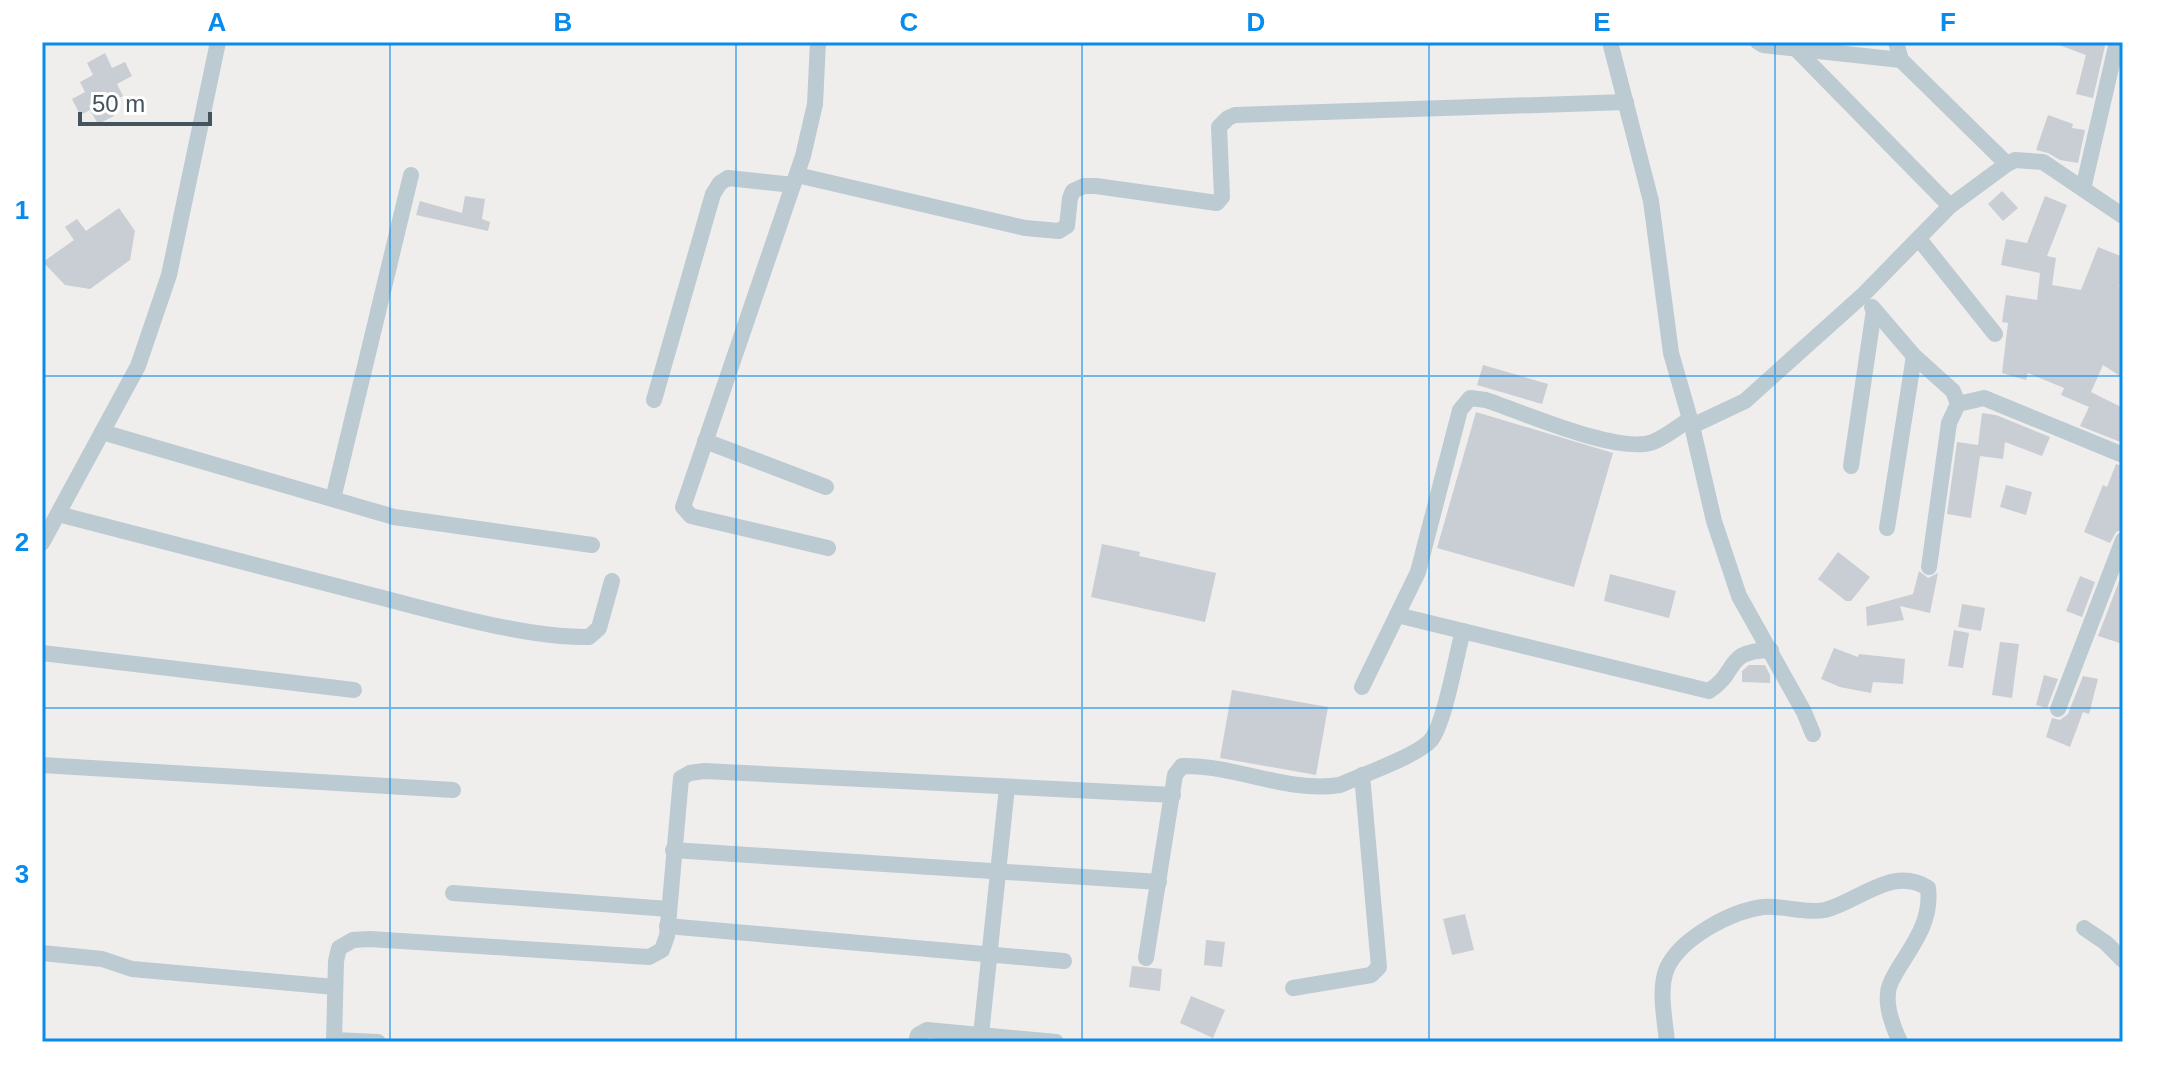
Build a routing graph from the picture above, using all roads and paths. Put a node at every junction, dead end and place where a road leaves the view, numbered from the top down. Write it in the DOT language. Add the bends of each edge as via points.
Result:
graph roads {
  1 [pos="218,42"];
  2 [pos="818,42"];
  3 [pos="1610,42"];
  4 [pos="1758,42"];
  5 [pos="1896,42"];
  6 [pos="2117,42"];
  7 [pos="1795,48"];
  8 [pos="1901,60"];
  9 [pos="1626,102"];
  10 [pos="2007,164"];
  11 [pos="411,175"];
  12 [pos="795,180"];
  13 [pos="2083,189"];
  14 [pos="1950,206"];
  15 [pos="2123,216"];
  16 [pos="1919,239"];
  17 [pos="1863,295"];
  18 [pos="1874,310"];
  19 [pos="1995,334"];
  20 [pos="1914,356"];
  21 [pos="654,400"];
  22 [pos="1958,404"];
  23 [pos="1691,422"];
  24 [pos="102,432"];
  25 [pos="705,441"];
  26 [pos="2123,455"];
  27 [pos="1851,466"];
  28 [pos="826,487"];
  29 [pos="333,499"];
  30 [pos="58,514"];
  31 [pos="1887,528"];
  32 [pos="2123,540"];
  33 [pos="42,543"];
  34 [pos="592,545"];
  35 [pos="828,548"];
  36 [pos="1929,567"];
  37 [pos="612,581"];
  38 [pos="1397,615"];
  39 [pos="1463,631"];
  40 [pos="1771,650"];
  41 [pos="42,653"];
  42 [pos="1362,687"];
  43 [pos="354,690"];
  44 [pos="2058,709"];
  45 [pos="1813,734"];
  46 [pos="42,765"];
  47 [pos="1362,775"];
  48 [pos="1007,787"];
  49 [pos="453,790"];
  50 [pos="1173,795"];
  51 [pos="673,850"];
  52 [pos="996,871"];
  53 [pos="1159,882"];
  54 [pos="453,893"];
  55 [pos="668,918"];
  56 [pos="2084,928"];
  57 [pos="42,953"];
  58 [pos="988,954"];
  59 [pos="1146,958"];
  60 [pos="2123,960"];
  61 [pos="1064,961"];
  62 [pos="335,987"];
  63 [pos="1293,988"];
  64 [pos="981,1035"];
  65 [pos="334,1041"];
  66 [pos="378,1042"];
  67 [pos="916,1042"];
  68 [pos="1056,1042"];
  69 [pos="1667,1042"];
  70 [pos="1900,1042"];
  1 -- 24 [label="street" via="169,275 138,366"];
  2 -- 12 [label="street" via="812,124"];
  3 -- 9 [label="street"];
  4 -- 7 [label="street"];
  5 -- 8 [label="street"];
  6 -- 13 [label="street"];
  7 -- 8 [label="street"];
  7 -- 14 [label="street"];
  8 -- 10 [label="street"];
  9 -- 12 [label="street" via="1235,115 1219,127 1222,197 1217,203 1084,186 1073,191 1067,226 1059,231"];
  9 -- 23 [label="street" via="1651,201 1671,353"];
  10 -- 13 [label="street" via="2043,162"];
  10 -- 14 [label="street"];
  11 -- 29 [label="street"];
  12 -- 21 [label="street" via="728,178 720,183"];
  12 -- 25 [label="street"];
  13 -- 15 [label="street"];
  14 -- 16 [label="street"];
  16 -- 17 [label="street"];
  16 -- 19 [label="street"];
  17 -- 18 [label="street"];
  17 -- 23 [label="street" via="1745,401"];
  18 -- 20 [label="street"];
  18 -- 27 [label="street"];
  20 -- 22 [label="street" via="1953,391"];
  20 -- 31 [label="street"];
  22 -- 26 [label="street" via="1984,398"];
  22 -- 36 [label="street" via="1949,423"];
  23 -- 38 [label="street" via="1653,442 1610,442 1470,398 1460,410 1418,572"];
  23 -- 40 [label="street" via="1714,521 1739,596"];
  24 -- 29 [label="street"];
  24 -- 30 [label="street"];
  25 -- 28 [label="street"];
  25 -- 35 [label="street" via="683,507 686,513"];
  29 -- 34 [label="street" via="394,517"];
  30 -- 33 [label="street"];
  30 -- 37 [label="street" via="409,604 576,637 589,637 599,628"];
  32 -- 44 [label="street"];
  38 -- 39 [label="street"];
  38 -- 42 [label="street"];
  39 -- 40 [label="street" via="1709,691 1738,656"];
  39 -- 47 [label="street" via="1432,738 1421,749"];
  40 -- 45 [label="street"];
  41 -- 43 [label="street"];
  46 -- 49 [label="street"];
  47 -- 50 [label="street" via="1340,785 1308,788 1182,766 1175,775"];
  47 -- 63 [label="street" via="1379,967 1371,975"];
  48 -- 50 [label="street"];
  48 -- 51 [label="street" via="690,773 681,778"];
  48 -- 52 [label="street"];
  50 -- 53 [label="street"];
  51 -- 52 [label="street"];
  51 -- 55 [label="street"];
  52 -- 53 [label="street"];
  52 -- 58 [label="street"];
  53 -- 59 [label="street"];
  54 -- 55 [label="street"];
  55 -- 58 [label="street"];
  55 -- 62 [label="street" via="662,950 649,957 353,940 339,948"];
  56 -- 60 [label="street"];
  57 -- 62 [label="street" via="102,959 132,969"];
  58 -- 61 [label="street"];
  58 -- 64 [label="street"];
  62 -- 65 [label="street"];
  64 -- 67 [label="street" via="927,1030"];
  64 -- 68 [label="street"];
  65 -- 66 [label="street"];
  69 -- 70 [label="street" via="1666,969 1685,943 1740,912 1765,907 1820,911 1903,880 1928,888 1930,902 1925,924 1888,992"];
}
